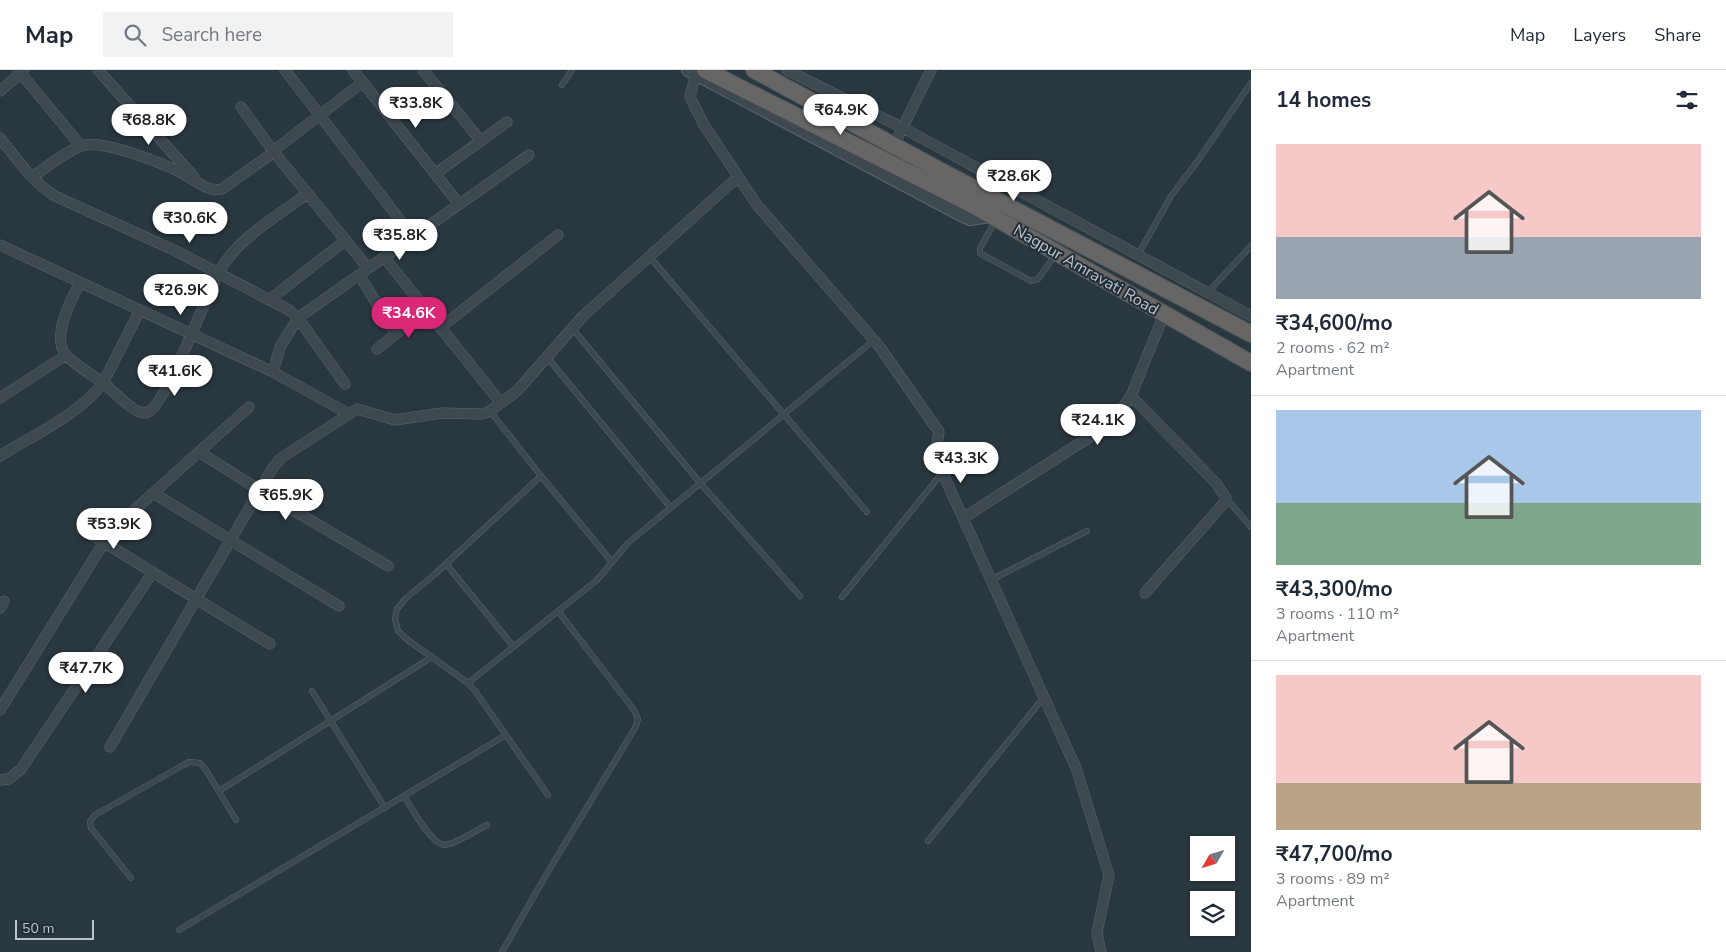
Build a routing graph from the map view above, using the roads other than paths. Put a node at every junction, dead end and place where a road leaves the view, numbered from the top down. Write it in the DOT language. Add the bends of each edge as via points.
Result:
graph roads {
  1 [pos="98,70"];
  2 [pos="285,70"];
  3 [pos="353,70"];
  4 [pos="423,70"];
  5 [pos="572,70"];
  6 [pos="754,70"];
  7 [pos="787,70"];
  8 [pos="931,70"];
  9 [pos="21,71"];
  10 [pos="697,71"];
  11 [pos="799,73"];
  12 [pos="363,82"];
  13 [pos="1251,83"];
  14 [pos="562,85"];
  15 [pos="0,91"];
  16 [pos="241,107"];
  17 [pos="320,116"];
  18 [pos="507,122"];
  19 [pos="903,128"];
  20 [pos="0,138"];
  21 [pos="481,141"];
  22 [pos="894,145"];
  23 [pos="81,146"];
  24 [pos="273,151"];
  25 [pos="529,155"];
  26 [pos="435,174"];
  27 [pos="32,177"];
  28 [pos="738,177"];
  29 [pos="202,185"];
  30 [pos="308,194"];
  31 [pos="459,204"];
  32 [pos="994,217"];
  33 [pos="558,236"];
  34 [pos="413,237"];
  35 [pos="346,240"];
  36 [pos="0,245"];
  37 [pos="1251,246"];
  38 [pos="1056,253"];
  39 [pos="1138,254"];
  40 [pos="649,256"];
  41 [pos="384,258"];
  42 [pos="368,268"];
  43 [pos="218,273"];
  44 [pos="359,275"];
  45 [pos="80,283"];
  46 [pos="1208,292"];
  47 [pos="269,300"];
  48 [pos="140,310"];
  49 [pos="426,310"];
  50 [pos="1164,314"];
  51 [pos="1251,316"];
  52 [pos="298,318"];
  53 [pos="440,328"];
  54 [pos="572,328"];
  55 [pos="396,334"];
  56 [pos="1251,334"];
  57 [pos="192,335"];
  58 [pos="874,340"];
  59 [pos="377,348"];
  60 [pos="66,355"];
  61 [pos="547,357"];
  62 [pos="1251,363"];
  63 [pos="273,372"];
  64 [pos="103,383"];
  65 [pos="344,384"];
  66 [pos="1131,396"];
  67 [pos="0,398"];
  68 [pos="501,403"];
  69 [pos="249,407"];
  70 [pos="490,411"];
  71 [pos="349,414"];
  72 [pos="784,414"];
  73 [pos="199,452"];
  74 [pos="0,456"];
  75 [pos="942,473"];
  76 [pos="541,476"];
  77 [pos="701,484"];
  78 [pos="261,491"];
  79 [pos="153,493"];
  80 [pos="1226,498"];
  81 [pos="671,508"];
  82 [pos="867,512"];
  83 [pos="963,518"];
  84 [pos="1251,528"];
  85 [pos="82,529"];
  86 [pos="1087,530"];
  87 [pos="231,541"];
  88 [pos="104,542"];
  89 [pos="612,562"];
  90 [pos="446,564"];
  91 [pos="388,566"];
  92 [pos="153,572"];
  93 [pos="991,580"];
  94 [pos="1145,594"];
  95 [pos="800,596"];
  96 [pos="842,597"];
  97 [pos="197,599"];
  98 [pos="339,606"];
  99 [pos="558,611"];
  100 [pos="270,644"];
  101 [pos="512,646"];
  102 [pos="432,657"];
  103 [pos="468,683"];
  104 [pos="312,690"];
  105 [pos="1044,696"];
  106 [pos="0,710"];
  107 [pos="331,722"];
  108 [pos="506,736"];
  109 [pos="110,747"];
  110 [pos="0,780"];
  111 [pos="219,792"];
  112 [pos="548,795"];
  113 [pos="404,796"];
  114 [pos="384,808"];
  115 [pos="236,820"];
  116 [pos="487,825"];
  117 [pos="928,841"];
  118 [pos="131,878"];
  119 [pos="179,930"];
  120 [pos="502,952"];
  121 [pos="1101,952"];
  1 -- 29 [label="street"];
  2 -- 17 [label="street"];
  3 -- 12 [label="street"];
  4 -- 21 [label="street"];
  5 -- 14 [label="lane"];
  6 -- 22 [label="highway, Nagpur Amravati Road"];
  7 -- 11 [label="street"];
  8 -- 19 [label="street"];
  9 -- 15 [label="street"];
  9 -- 23 [label="street"];
  10 -- 28 [label="street" via="690,97"];
  10 -- 32 [label="highway, Nagpur Amravati Road"];
  11 -- 19 [label="street"];
  12 -- 17 [label="street"];
  12 -- 26 [label="street"];
  13 -- 39 [label="lane" via="1171,196"];
  16 -- 24 [label="street"];
  17 -- 24 [label="street"];
  17 -- 34 [label="street"];
  18 -- 21 [label="street"];
  19 -- 22 [label="street"];
  19 -- 39 [label="street"];
  20 -- 27 [label="street"];
  21 -- 26 [label="street"];
  22 -- 56 [label="highway, Nagpur Amravati Road"];
  23 -- 27 [label="street"];
  23 -- 29 [label="street" via="125,151 174,169"];
  24 -- 29 [label="street" via="222,189"];
  24 -- 30 [label="street"];
  25 -- 31 [label="street"];
  26 -- 31 [label="street"];
  27 -- 43 [label="street" via="55,196"];
  28 -- 40 [label="street"];
  28 -- 58 [label="street" via="756,205"];
  30 -- 35 [label="street"];
  30 -- 43 [label="street" via="243,242"];
  31 -- 34 [label="street"];
  32 -- 38 [label="highway, Nagpur Amravati Road"];
  32 -- 38 [label="lane" via="980,248 983,255 1032,282"];
  33 -- 53 [label="street"];
  34 -- 41 [label="street"];
  35 -- 42 [label="street"];
  35 -- 47 [label="street"];
  36 -- 45 [label="street"];
  37 -- 46 [label="lane"];
  38 -- 50 [label="highway, Nagpur Amravati Road"];
  39 -- 46 [label="street"];
  40 -- 54 [label="street"];
  40 -- 72 [label="lane"];
  41 -- 42 [label="street"];
  41 -- 49 [label="street"];
  42 -- 44 [label="street"];
  43 -- 47 [label="street"];
  43 -- 57 [label="street"];
  44 -- 52 [label="street"];
  44 -- 55 [label="street"];
  45 -- 48 [label="street"];
  45 -- 60 [label="street" via="70,301 62,328 62,346"];
  46 -- 51 [label="street"];
  47 -- 52 [label="street"];
  48 -- 57 [label="street"];
  48 -- 64 [label="street"];
  49 -- 53 [label="street"];
  49 -- 55 [label="street"];
  50 -- 62 [label="highway, Nagpur Amravati Road"];
  50 -- 66 [label="street"];
  52 -- 63 [label="street" via="280,347"];
  52 -- 65 [label="street"];
  53 -- 68 [label="street"];
  54 -- 61 [label="street"];
  54 -- 77 [label="lane"];
  55 -- 59 [label="street"];
  57 -- 63 [label="street"];
  57 -- 64 [label="street" via="159,400 149,412 139,412"];
  58 -- 72 [label="lane"];
  58 -- 75 [label="street" via="939,432 935,456"];
  60 -- 64 [label="street"];
  60 -- 67 [label="street"];
  61 -- 68 [label="street"];
  61 -- 81 [label="lane"];
  63 -- 71 [label="street"];
  64 -- 74 [label="street" via="73,411"];
  66 -- 80 [label="street" via="1216,483"];
  66 -- 83 [label="street" via="1116,416 1096,433"];
  68 -- 70 [label="street"];
  69 -- 73 [label="street"];
  70 -- 71 [label="street" via="483,414 442,413 395,420 361,408"];
  70 -- 76 [label="lane"];
  71 -- 78 [label="street" via="281,458"];
  72 -- 77 [label="lane"];
  72 -- 82 [label="lane"];
  73 -- 78 [label="street"];
  73 -- 79 [label="street"];
  75 -- 83 [label="street"];
  75 -- 96 [label="lane"];
  76 -- 89 [label="lane"];
  76 -- 90 [label="lane"];
  77 -- 81 [label="lane"];
  77 -- 95 [label="lane"];
  78 -- 87 [label="street"];
  78 -- 91 [label="street"];
  79 -- 87 [label="street"];
  79 -- 88 [label="street" via="111,531"];
  80 -- 84 [label="lane"];
  80 -- 94 [label="street"];
  81 -- 89 [label="lane" via="628,543"];
  83 -- 93 [label="street"];
  85 -- 88 [label="street"];
  86 -- 93 [label="lane"];
  87 -- 97 [label="street"];
  87 -- 98 [label="street"];
  88 -- 92 [label="street"];
  88 -- 106 [label="street"];
  89 -- 99 [label="lane" via="597,580"];
  90 -- 101 [label="lane"];
  90 -- 102 [label="lane" via="406,598 397,609 395,619 398,631"];
  92 -- 97 [label="street"];
  92 -- 110 [label="street" via="21,770 9,779"];
  93 -- 105 [label="street"];
  97 -- 100 [label="street"];
  97 -- 109 [label="street"];
  99 -- 101 [label="lane"];
  99 -- 120 [label="lane" via="634,710 638,720"];
  101 -- 103 [label="lane"];
  102 -- 103 [label="lane"];
  102 -- 107 [label="lane"];
  103 -- 108 [label="lane"];
  104 -- 107 [label="lane"];
  105 -- 117 [label="lane"];
  105 -- 121 [label="street" via="1076,768 1109,875 1097,933"];
  107 -- 111 [label="lane"];
  107 -- 114 [label="lane"];
  108 -- 112 [label="lane"];
  108 -- 113 [label="lane"];
  111 -- 115 [label="lane"];
  111 -- 118 [label="lane" via="200,763 189,762 94,815 90,821 91,828"];
  113 -- 114 [label="lane"];
  113 -- 116 [label="lane" via="431,836 443,845"];
  114 -- 119 [label="lane"];
}
